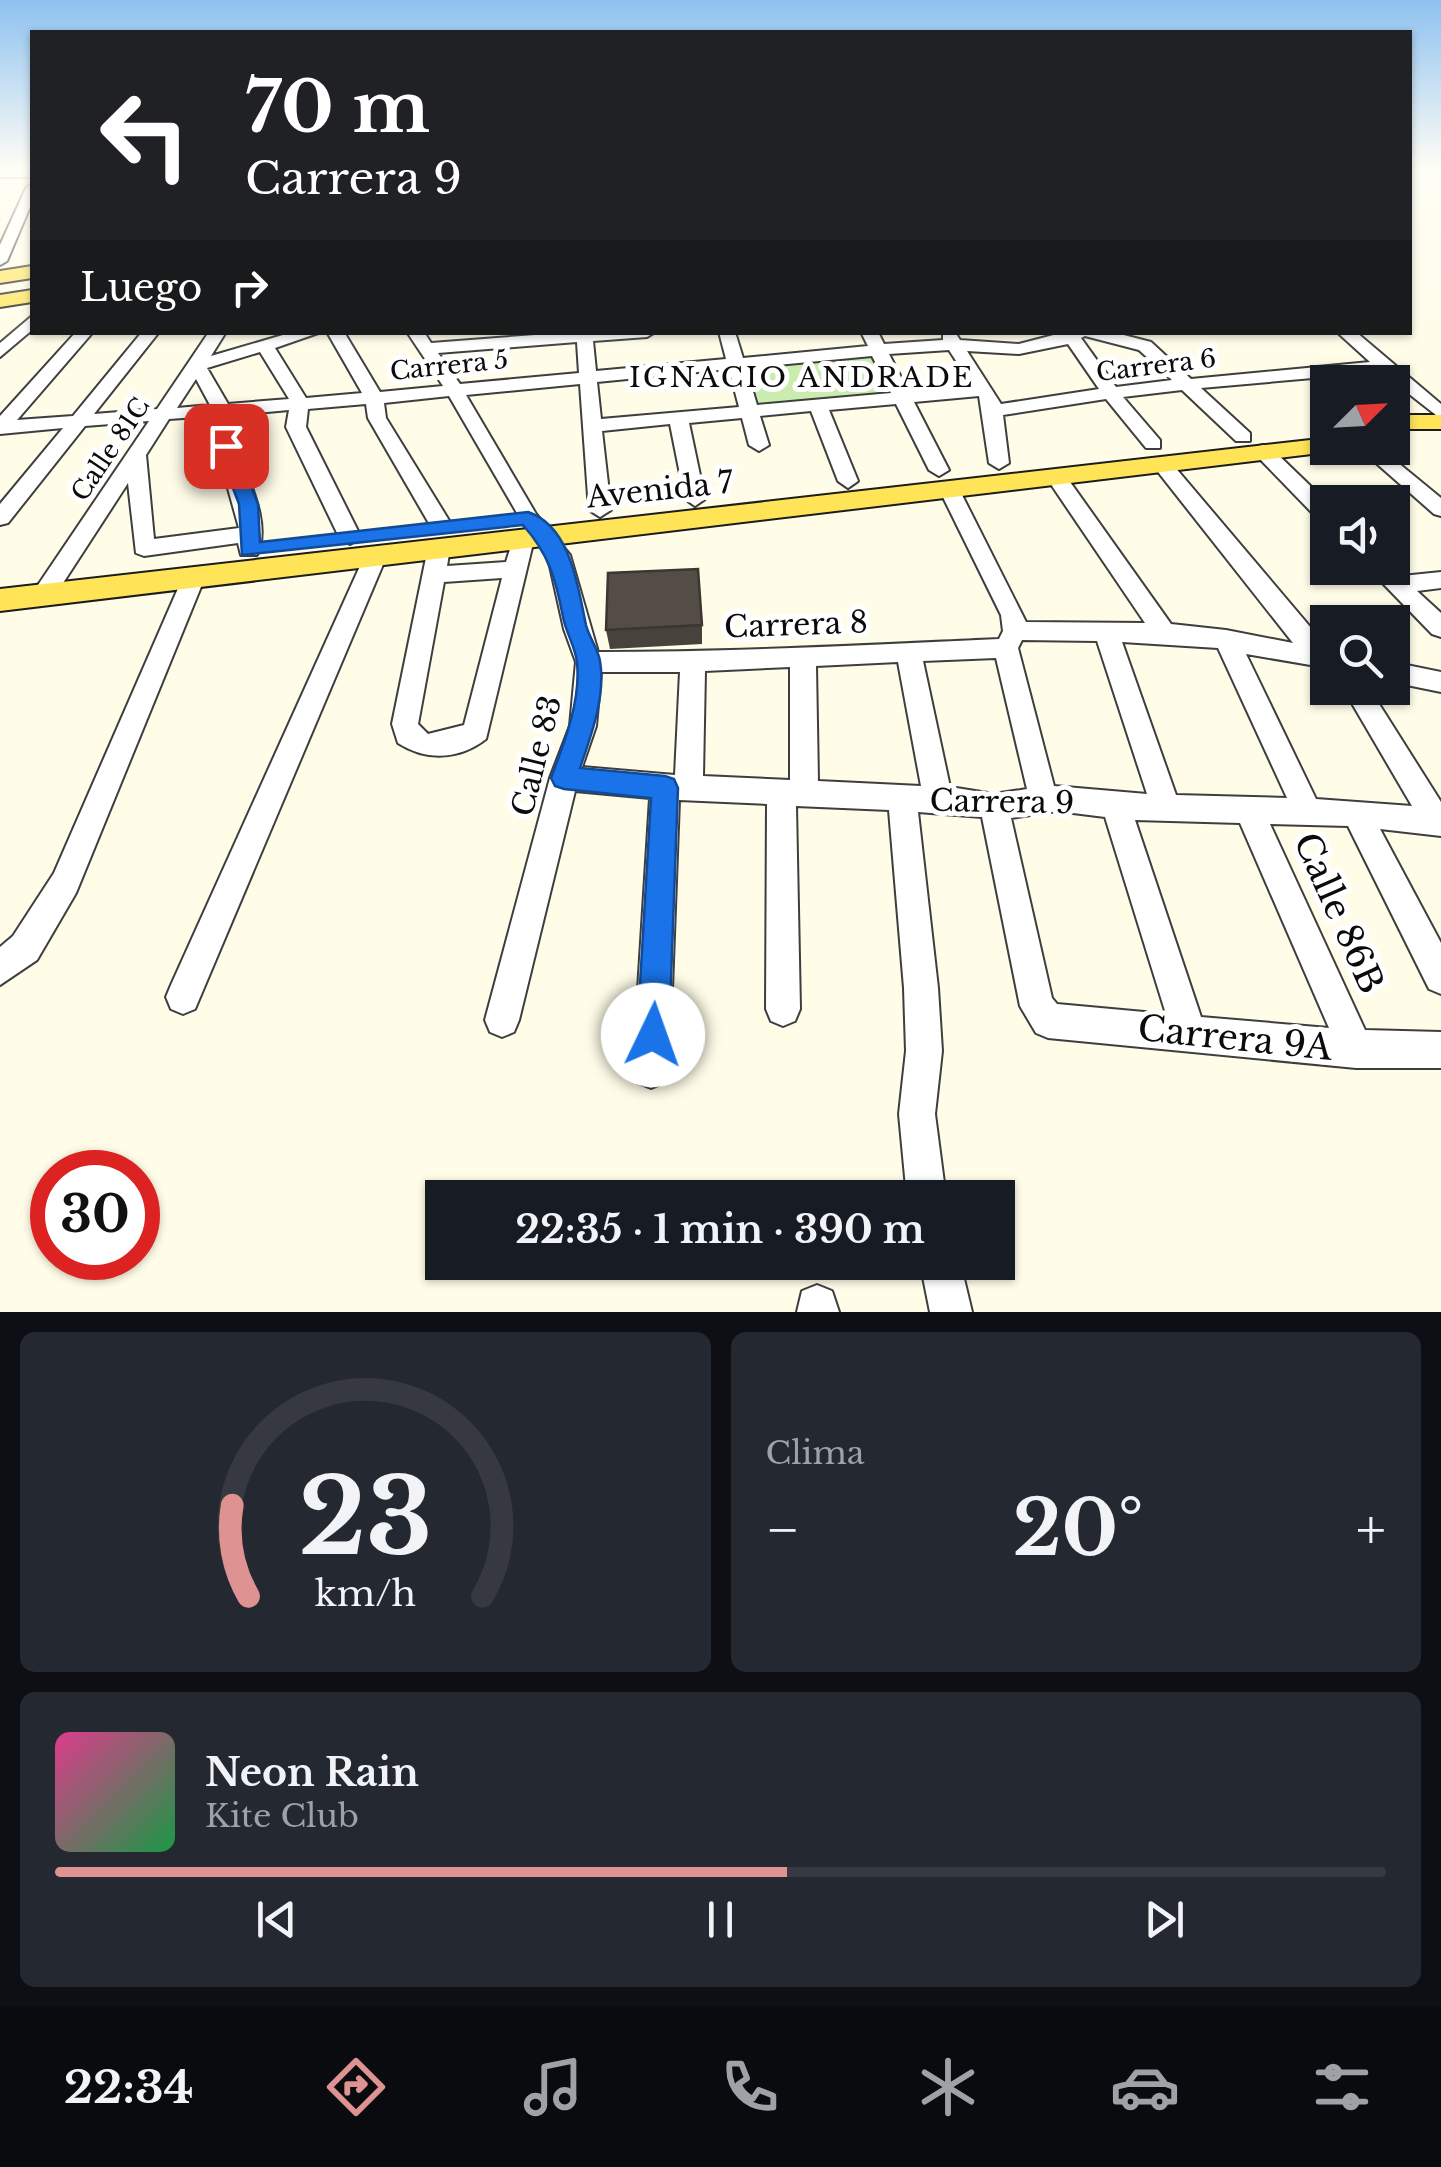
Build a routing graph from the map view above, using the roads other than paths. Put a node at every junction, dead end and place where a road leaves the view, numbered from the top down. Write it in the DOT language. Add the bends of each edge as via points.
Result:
graph roads {
  1 [pos="18,230"];
  2 [pos="0,261"];
  3 [pos="30,272"];
  4 [pos="0,277"];
  5 [pos="30,296"];
  6 [pos="0,300"];
  7 [pos="30,324"];
  8 [pos="82,335"];
  9 [pos="149,335"];
  10 [pos="216,335"];
  11 [pos="303,335"];
  12 [pos="337,335"];
  13 [pos="584,335"];
  14 [pos="728,335"];
  15 [pos="980,335"];
  16 [pos="1078,335"];
  17 [pos="1081,335"];
  18 [pos="1085,335"];
  19 [pos="1349,335"];
  20 [pos="951,339"];
  21 [pos="420,341"];
  22 [pos="873,342"];
  23 [pos="265,346"];
  24 [pos="0,352"];
  25 [pos="736,364"];
  26 [pos="197,365"];
  27 [pos="1384,365"];
  28 [pos="1310,373"];
  29 [pos="587,376"];
  30 [pos="1188,384"];
  31 [pos="1410,387"];
  32 [pos="454,389"];
  33 [pos="984,390"];
  34 [pos="1112,396"];
  35 [pos="374,398"];
  36 [pos="900,398"];
  37 [pos="300,402"];
  38 [pos="818,405"];
  39 [pos="230,409"];
  40 [pos="750,411"];
  41 [pos="992,411"];
  42 [pos="1441,413"];
  43 [pos="162,416"];
  44 [pos="678,417"];
  45 [pos="79,421"];
  46 [pos="1410,422"];
  47 [pos="1441,422"];
  48 [pos="592,426"];
  49 [pos="0,427"];
  50 [pos="1310,432"];
  51 [pos="1441,435"];
  52 [pos="1410,438"];
  53 [pos="1253,444"];
  54 [pos="759,445"];
  55 [pos="1310,446"];
  56 [pos="136,452"];
  57 [pos="1157,454"];
  58 [pos="999,463"];
  59 [pos="1389,465"];
  60 [pos="1056,478"];
  61 [pos="944,480"];
  62 [pos="848,481"];
  63 [pos="696,499"];
  64 [pos="1310,499"];
  65 [pos="1441,509"];
  66 [pos="600,510"];
  67 [pos="0,518"];
  68 [pos="531,530"];
  69 [pos="350,537"];
  70 [pos="250,542"];
  71 [pos="439,550"];
  72 [pos="376,555"];
  73 [pos="516,569"];
  74 [pos="194,577"];
  75 [pos="1441,580"];
  76 [pos="0,581"];
  77 [pos="1410,584"];
  78 [pos="50,585"];
  79 [pos="1397,585"];
  80 [pos="0,600"];
  81 [pos="1441,628"];
  82 [pos="1106,631"];
  83 [pos="1164,633"];
  84 [pos="1011,639"];
  85 [pos="1226,639"];
  86 [pos="1310,642"];
  87 [pos="803,654"];
  88 [pos="909,655"];
  89 [pos="1310,655"];
  90 [pos="589,662"];
  91 [pos="693,662"];
  92 [pos="1410,676"];
  93 [pos="1441,682"];
  94 [pos="1366,705"];
  95 [pos="564,778"];
  96 [pos="677,788"];
  97 [pos="793,793"];
  98 [pos="902,800"];
  99 [pos="938,801"];
  100 [pos="1044,801"];
  101 [pos="1166,805"];
  102 [pos="1116,806"];
  103 [pos="994,807"];
  104 [pos="1249,809"];
  105 [pos="1356,813"];
  106 [pos="1310,814"];
  107 [pos="1439,823"];
  108 [pos="0,968"];
  109 [pos="1441,977"];
  110 [pos="183,998"];
  111 [pos="782,1009"];
  112 [pos="502,1020"];
  113 [pos="1188,1030"];
  114 [pos="1356,1050"];
  115 [pos="1441,1050"];
  116 [pos="652,1070"];
  117 [pos="925,1180"];
  118 [pos="944,1280"];
  119 [pos="951,1312"];
  1 -- 2 [label="street"];
  3 -- 4 [label="main road"];
  5 -- 6 [label="main road"];
  7 -- 24 [label="street"];
  8 -- 49 [label="street"];
  9 -- 45 [label="street"];
  10 -- 26 [label="street, Calle 81C"];
  11 -- 23 [label="street"];
  12 -- 35 [label="street"];
  13 -- 21 [label="street"];
  13 -- 29 [label="street"];
  14 -- 25 [label="street"];
  15 -- 20 [label="street"];
  16 -- 20 [label="street, Carrera 5" via="1020,350"];
  17 -- 34 [label="street"];
  18 -- 30 [label="street" via="1144,346"];
  19 -- 27 [label="street"];
  20 -- 22 [label="street, Carrera 5"];
  20 -- 33 [label="street"];
  21 -- 32 [label="street, Calle 83"];
  22 -- 25 [label="street, Carrera 5"];
  22 -- 36 [label="street"];
  23 -- 26 [label="street"];
  23 -- 37 [label="street"];
  25 -- 29 [label="street, Carrera 5"];
  25 -- 40 [label="street"];
  26 -- 39 [label="street"];
  26 -- 43 [label="street, Calle 81C"];
  28 -- 30 [label="street, Carrera 6"];
  29 -- 32 [label="street, Carrera 5"];
  29 -- 48 [label="street"];
  30 -- 34 [label="street, Carrera 6"];
  30 -- 53 [label="street"];
  31 -- 42 [label="street"];
  32 -- 35 [label="street, Carrera 5"];
  32 -- 68 [label="street, Calle 83"];
  33 -- 36 [label="street"];
  33 -- 41 [label="street"];
  34 -- 41 [label="street, Carrera 6"];
  34 -- 57 [label="street"];
  35 -- 37 [label="street, Carrera 5"];
  35 -- 71 [label="street" via="377,418"];
  36 -- 38 [label="street"];
  36 -- 61 [label="street"];
  37 -- 39 [label="street, Carrera 5"];
  37 -- 69 [label="street" via="296,427"];
  38 -- 40 [label="street"];
  38 -- 62 [label="street"];
  39 -- 43 [label="street, Carrera 5"];
  39 -- 70 [label="street" via="224,438 249,504"];
  40 -- 44 [label="street"];
  40 -- 54 [label="street"];
  41 -- 58 [label="street"];
  43 -- 45 [label="street, Carrera 5"];
  43 -- 56 [label="street, Calle 81C"];
  44 -- 48 [label="street"];
  44 -- 63 [label="street"];
  45 -- 49 [label="street, Carrera 5"];
  45 -- 67 [label="street"];
  46 -- 47 [label="main road"];
  48 -- 66 [label="street"];
  50 -- 53 [label="main road, Avenida 7"];
  51 -- 52 [label="main road"];
  53 -- 55 [label="main road, Avenida 7"];
  53 -- 57 [label="main road, Avenida 7"];
  53 -- 64 [label="street"];
  56 -- 70 [label="street" via="144,548"];
  56 -- 78 [label="street, Calle 81C"];
  57 -- 58 [label="main road, Avenida 7"];
  57 -- 60 [label="main road, Avenida 7"];
  57 -- 86 [label="street"];
  58 -- 61 [label="main road, Avenida 7"];
  59 -- 65 [label="street"];
  60 -- 61 [label="main road, Avenida 7"];
  60 -- 83 [label="street"];
  61 -- 62 [label="main road, Avenida 7"];
  61 -- 68 [label="main road, Avenida 7"];
  61 -- 84 [label="street" via="1008,601"];
  62 -- 63 [label="main road, Avenida 7"];
  63 -- 66 [label="main road, Avenida 7"];
  66 -- 68 [label="main road, Avenida 7"];
  68 -- 71 [label="main road, Avenida 7"];
  68 -- 73 [label="street"];
  68 -- 90 [label="street, Calle 83" via="559,555"];
  69 -- 70 [label="main road, Avenida 7"];
  69 -- 71 [label="main road, Avenida 7"];
  70 -- 78 [label="main road, Avenida 7"];
  71 -- 72 [label="main road, Avenida 7"];
  71 -- 73 [label="street"];
  71 -- 73 [label="street" via="406,724 408,735 424,746 464,740 476,731"];
  72 -- 74 [label="main road, Avenida 7"];
  72 -- 110 [label="street"];
  74 -- 78 [label="main road, Avenida 7"];
  74 -- 108 [label="street" via="64,883 25,948"];
  75 -- 77 [label="street"];
  76 -- 78 [label="main road, Avenida 7"];
  78 -- 80 [label="main road, Avenida 7"];
  79 -- 81 [label="street"];
  82 -- 83 [label="street, Carrera 8"];
  82 -- 84 [label="street, Carrera 8"];
  82 -- 101 [label="street"];
  83 -- 85 [label="street, Carrera 8"];
  84 -- 88 [label="street, Carrera 8"];
  84 -- 100 [label="street"];
  85 -- 89 [label="street, Carrera 8"];
  85 -- 106 [label="street, Calle 86B"];
  87 -- 88 [label="street, Carrera 8"];
  87 -- 91 [label="street, Carrera 8"];
  87 -- 97 [label="street"];
  88 -- 99 [label="street"];
  90 -- 91 [label="street, Carrera 8"];
  90 -- 95 [label="street, Calle 83" via="582,726"];
  91 -- 96 [label="street"];
  92 -- 93 [label="street"];
  94 -- 107 [label="street"];
  95 -- 96 [label="street, Carrera 9"];
  95 -- 112 [label="street, Calle 83"];
  96 -- 97 [label="street, Carrera 9"];
  96 -- 116 [label="street"];
  97 -- 98 [label="street, Carrera 9"];
  97 -- 111 [label="street"];
  98 -- 99 [label="street, Carrera 9"];
  98 -- 117 [label="street" via="924,1051 917,1114"];
  99 -- 103 [label="street, Carrera 9"];
  100 -- 102 [label="street, Carrera 9"];
  100 -- 103 [label="street, Carrera 9"];
  101 -- 102 [label="street, Carrera 9"];
  101 -- 104 [label="street, Carrera 9"];
  102 -- 113 [label="street"];
  103 -- 113 [label="street, Carrera 9A" via="1037,1006 1048,1021"];
  104 -- 106 [label="street, Carrera 9"];
  104 -- 114 [label="street, Calle 86B"];
  105 -- 106 [label="street, Carrera 9"];
  105 -- 107 [label="street, Carrera 9"];
  105 -- 109 [label="street"];
  113 -- 114 [label="street, Carrera 9A"];
  114 -- 115 [label="street, Carrera 9A"];
  118 -- 119 [label="street"];
}
